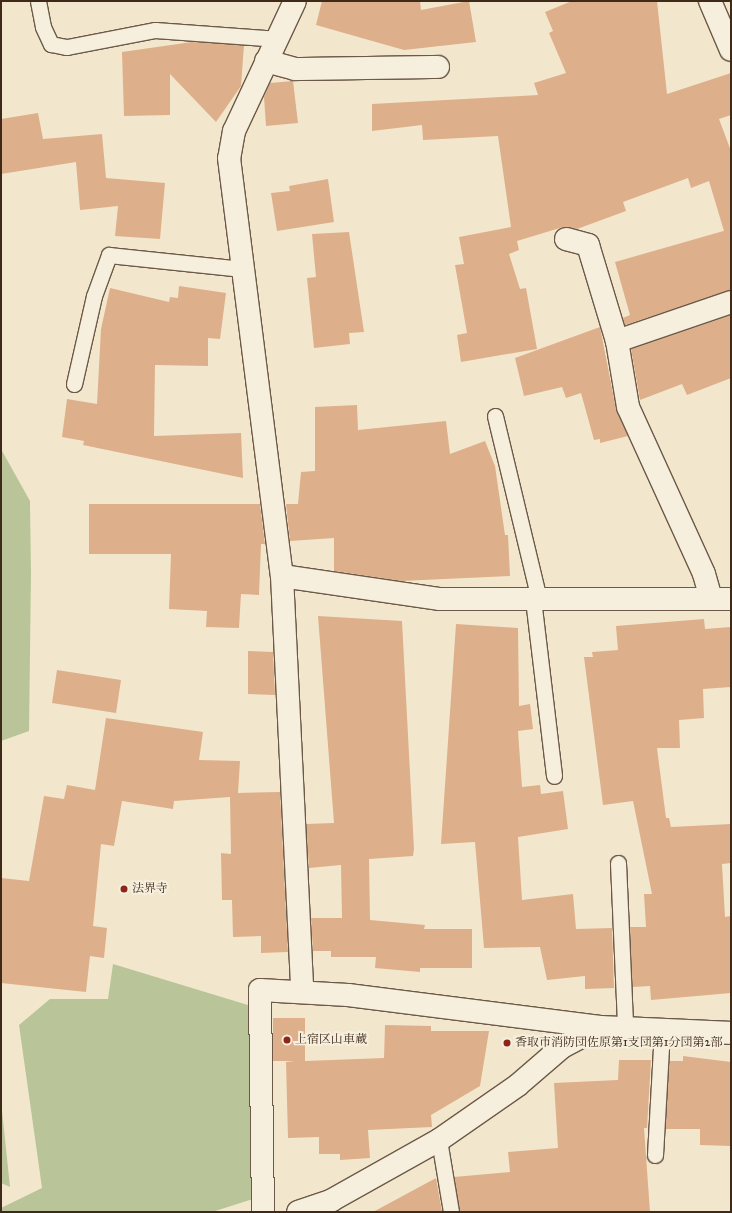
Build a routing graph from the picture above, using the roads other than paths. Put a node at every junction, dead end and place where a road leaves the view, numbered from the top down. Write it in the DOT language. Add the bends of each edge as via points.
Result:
graph roads {
  1 [pos="38,1"];
  2 [pos="295,1"];
  3 [pos="718,3"];
  4 [pos="279,39"];
  5 [pos="731,50"];
  6 [pos="266,61"];
  7 [pos="438,68"];
  8 [pos="566,239"];
  9 [pos="242,269"];
  10 [pos="731,302"];
  11 [pos="617,341"];
  12 [pos="74,384"];
  13 [pos="495,416"];
  14 [pos="282,576"];
  15 [pos="536,599"];
  16 [pos="721,599"];
  17 [pos="554,776"];
  18 [pos="618,863"];
  19 [pos="302,991"];
  20 [pos="625,1026"];
  21 [pos="600,1027"];
  22 [pos="662,1028"];
  23 [pos="731,1033"];
  24 [pos="439,1140"];
  25 [pos="655,1155"];
  26 [pos="262,1212"];
  27 [pos="298,1212"];
  28 [pos="450,1212"];
  1 -- 4 [label="lane" via="43,27 51,44 67,48 155,30"];
  2 -- 4 [label="street"];
  3 -- 5 [label="street"];
  4 -- 6 [label="street"];
  6 -- 7 [label="street" via="295,69"];
  6 -- 9 [label="street" via="234,131 229,158"];
  8 -- 11 [label="street" via="588,245"];
  9 -- 12 [label="lane" via="109,255 94,296"];
  9 -- 14 [label="street"];
  10 -- 11 [label="street"];
  11 -- 16 [label="street" via="628,407 704,574"];
  13 -- 15 [label="lane"];
  14 -- 15 [label="street" via="440,599"];
  14 -- 19 [label="street"];
  15 -- 16 [label="street"];
  15 -- 17 [label="lane"];
  18 -- 20 [label="lane"];
  19 -- 21 [label="street" via="554,1018"];
  19 -- 26 [label="street" via="260,990"];
  20 -- 21 [label="street"];
  20 -- 22 [label="street"];
  21 -- 24 [label="street" via="562,1047 518,1085"];
  22 -- 23 [label="street"];
  22 -- 25 [label="lane"];
  24 -- 27 [label="street" via="332,1200"];
  24 -- 28 [label="lane"];
}
